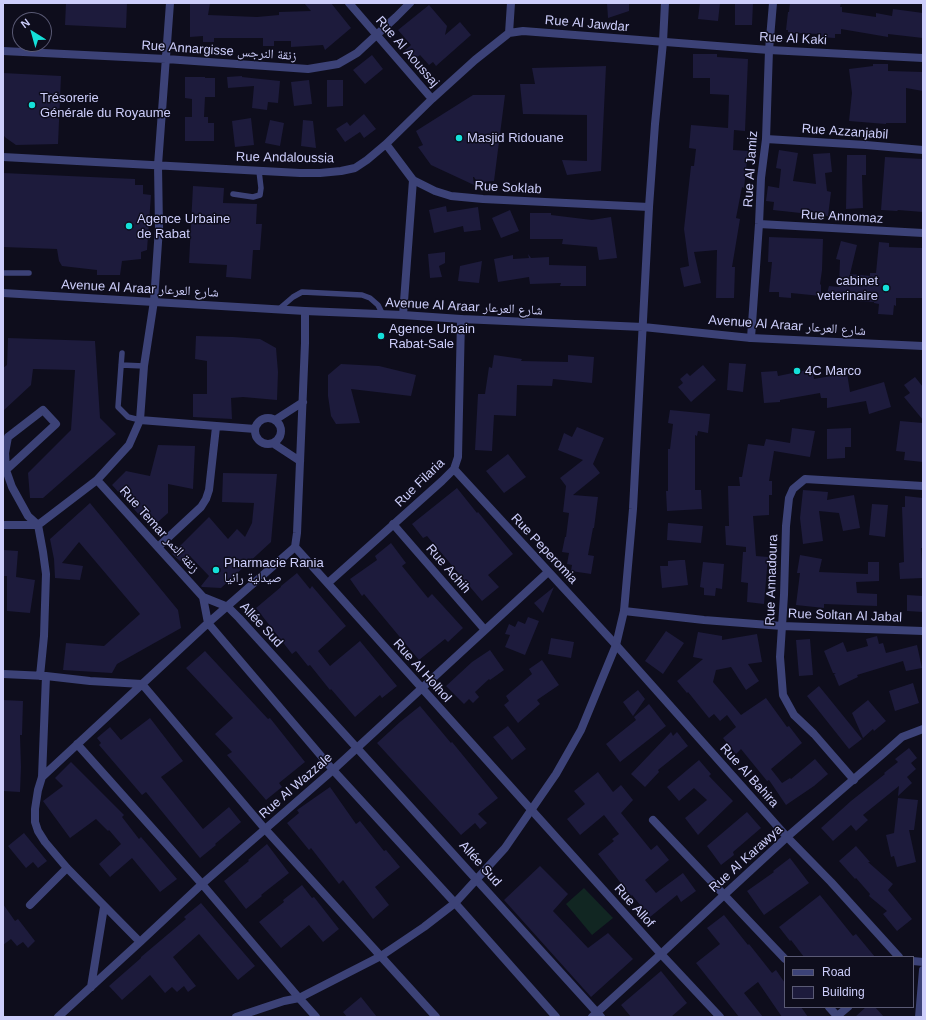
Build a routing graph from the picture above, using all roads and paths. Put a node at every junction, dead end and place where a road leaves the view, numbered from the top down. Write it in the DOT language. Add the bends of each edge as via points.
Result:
graph roads {
  1 [pos="170,3"];
  2 [pos="349,3"];
  3 [pos="410,3"];
  4 [pos="511,3"];
  5 [pos="665,3"];
  6 [pos="773,3"];
  7 [pos="509,33"];
  8 [pos="377,36"];
  9 [pos="663,42"];
  10 [pos="769,50"];
  11 [pos="3,51"];
  12 [pos="923,58"];
  13 [pos="166,59"];
  14 [pos="432,99"];
  15 [pos="766,139"];
  16 [pos="386,144"];
  17 [pos="923,150"];
  18 [pos="3,157"];
  19 [pos="158,165"];
  20 [pos="259,171"];
  21 [pos="413,180"];
  22 [pos="234,194"];
  23 [pos="649,207"];
  24 [pos="759,224"];
  25 [pos="923,233"];
  26 [pos="3,273"];
  27 [pos="29,273"];
  28 [pos="3,293"];
  29 [pos="154,301"];
  30 [pos="279,309"];
  31 [pos="305,311"];
  32 [pos="383,315"];
  33 [pos="403,315"];
  34 [pos="461,319"];
  35 [pos="643,327"];
  36 [pos="751,338"];
  37 [pos="923,346"];
  38 [pos="122,353"];
  39 [pos="121,365"];
  40 [pos="144,366"];
  41 [pos="303,402"];
  42 [pos="140,420"];
  43 [pos="275,420"];
  44 [pos="216,426"];
  45 [pos="255,429"];
  46 [pos="274,444"];
  47 [pos="300,461"];
  48 [pos="454,469"];
  49 [pos="6,470"];
  50 [pos="97,480"];
  51 [pos="923,486"];
  52 [pos="393,524"];
  53 [pos="3,525"];
  54 [pos="38,525"];
  55 [pos="158,547"];
  56 [pos="295,547"];
  57 [pos="548,572"];
  58 [pos="328,583"];
  59 [pos="203,597"];
  60 [pos="228,607"];
  61 [pos="624,611"];
  62 [pos="208,623"];
  63 [pos="782,626"];
  64 [pos="485,630"];
  65 [pos="923,631"];
  66 [pos="616,645"];
  67 [pos="3,674"];
  68 [pos="43,676"];
  69 [pos="142,684"];
  70 [pos="422,689"];
  71 [pos="923,729"];
  72 [pos="77,744"];
  73 [pos="357,748"];
  74 [pos="333,770"];
  75 [pos="42,777"];
  76 [pos="854,780"];
  77 [pos="532,810"];
  78 [pos="653,820"];
  79 [pos="265,829"];
  80 [pos="787,837"];
  81 [pos="67,868"];
  82 [pos="477,879"];
  83 [pos="202,884"];
  84 [pos="724,895"];
  85 [pos="455,903"];
  86 [pos="30,905"];
  87 [pos="104,907"];
  88 [pos="140,942"];
  89 [pos="661,954"];
  90 [pos="381,956"];
  91 [pos="898,956"];
  92 [pos="784,958"];
  93 [pos="923,970"];
  94 [pos="91,987"];
  95 [pos="298,998"];
  96 [pos="830,1008"];
  97 [pos="847,1008"];
  98 [pos="597,1015"];
  99 [pos="58,1017"];
  100 [pos="236,1017"];
  101 [pos="316,1017"];
  102 [pos="436,1017"];
  103 [pos="556,1017"];
  104 [pos="720,1017"];
  105 [pos="837,1017"];
  106 [pos="919,1017"];
  1 -- 13 [label="street"];
  2 -- 8 [label="street, Rue Al Aoussaj"];
  3 -- 8 [label="street, Rue Annargisse زنقة النرجس"];
  4 -- 7 [label="street"];
  5 -- 9 [label="street"];
  6 -- 10 [label="street, Rue Al Jamiz"];
  7 -- 9 [label="street, Rue Al Jawdar" via="523,31"];
  7 -- 14 [label="street, Rue Andaloussia"];
  8 -- 13 [label="street, Rue Annargisse زنقة النرجس" via="357,53 338,64 308,69"];
  8 -- 14 [label="street, Rue Al Aoussaj"];
  9 -- 10 [label="street, Rue Al Kaki"];
  9 -- 23 [label="street"];
  10 -- 12 [label="street, Rue Al Kaki"];
  10 -- 15 [label="street, Rue Al Jamiz"];
  11 -- 13 [label="street, Rue Annargisse زنقة النرجس"];
  13 -- 19 [label="street"];
  14 -- 16 [label="street, Rue Andaloussia"];
  15 -- 17 [label="street, Rue Azzanjabil"];
  15 -- 24 [label="street, Rue Al Jamiz"];
  16 -- 20 [label="street, Rue Andaloussia" via="355,168 341,171"];
  16 -- 21 [label="street, Rue Soklab"];
  18 -- 19 [label="street, Rue Andaloussia"];
  19 -- 20 [label="street, Rue Andaloussia"];
  19 -- 29 [label="street" via="159,228"];
  20 -- 22 [label="lane" via="260,195 253,197"];
  21 -- 23 [label="street, Rue Soklab" via="451,196"];
  21 -- 33 [label="street"];
  23 -- 35 [label="street"];
  24 -- 25 [label="street, Rue Annomaz"];
  24 -- 36 [label="street, Rue Al Jamiz"];
  26 -- 27 [label="lane"];
  28 -- 29 [label="street, Avenue Al Araar شارع العرعار"];
  29 -- 30 [label="street, Avenue Al Araar شارع العرعار"];
  29 -- 40 [label="street"];
  30 -- 31 [label="street, Avenue Al Araar شارع العرعار"];
  30 -- 32 [label="lane" via="302,292 362,295 378,305"];
  31 -- 32 [label="street, Avenue Al Araar شارع العرعار"];
  31 -- 41 [label="street"];
  32 -- 33 [label="street, Avenue Al Araar شارع العرعار"];
  33 -- 34 [label="street, Avenue Al Araar شارع العرعار"];
  34 -- 35 [label="street, Avenue Al Araar شارع العرعار"];
  34 -- 48 [label="street, Rue Filaria" via="458,457"];
  35 -- 36 [label="street, Avenue Al Araar شارع العرعار"];
  35 -- 61 [label="street" via="633,509"];
  36 -- 37 [label="street, Avenue Al Araar شارع العرعار"];
  38 -- 39 [label="lane"];
  39 -- 40 [label="lane"];
  39 -- 42 [label="lane" via="118,406 128,417"];
  40 -- 42 [label="street"];
  41 -- 43 [label="street"];
  41 -- 47 [label="street"];
  42 -- 44 [label="street"];
  42 -- 50 [label="street" via="129,445"];
  43 -- 45 [label="street" via="262,419"];
  43 -- 46 [label="street" via="282,432"];
  44 -- 45 [label="street"];
  44 -- 55 [label="street" via="206,499 201,507"];
  45 -- 46 [label="street" via="258,441 265,445"];
  46 -- 47 [label="street"];
  47 -- 56 [label="street"];
  48 -- 52 [label="street, Rue Filaria"];
  48 -- 57 [label="street, Rue Peperomia"];
  49 -- 49 [label="street" via="5,453 8,437 43,410 56,424"];
  49 -- 54 [label="street" via="25,511"];
  50 -- 54 [label="street"];
  50 -- 55 [label="street, Rue Temar زنقة التمر"];
  51 -- 63 [label="street, Rue Annadoura" via="805,479 793,489 789,498 786,526"];
  52 -- 58 [label="street, Rue Filaria"];
  52 -- 64 [label="street, Rue Achih"];
  53 -- 54 [label="street"];
  54 -- 68 [label="street" via="46,574"];
  55 -- 59 [label="street, Rue Temar زنقة التمر"];
  56 -- 58 [label="street, Rue Al Holhol"];
  56 -- 60 [label="street"];
  57 -- 64 [label="street, Rue Al Wazzale"];
  57 -- 66 [label="street, Rue Peperomia"];
  58 -- 70 [label="street, Rue Al Holhol"];
  59 -- 60 [label="street, Allée Sud"];
  59 -- 62 [label="street"];
  60 -- 62 [label="street"];
  60 -- 73 [label="street, Allée Sud"];
  61 -- 63 [label="street, Rue Soltan Al Jabal"];
  61 -- 66 [label="street"];
  62 -- 69 [label="street"];
  62 -- 74 [label="street"];
  63 -- 65 [label="street, Rue Soltan Al Jabal"];
  63 -- 76 [label="street, Rue Annadoura" via="780,657 783,695 794,715"];
  64 -- 70 [label="street, Rue Al Wazzale"];
  66 -- 77 [label="street" via="581,730"];
  66 -- 80 [label="street, Rue Al Bahira"];
  67 -- 68 [label="street"];
  68 -- 69 [label="street"];
  68 -- 75 [label="street"];
  69 -- 72 [label="street"];
  69 -- 79 [label="street"];
  70 -- 73 [label="street, Rue Al Wazzale"];
  70 -- 77 [label="street, Rue Al Holhol"];
  71 -- 76 [label="street, Rue Al Karawya" via="902,737"];
  72 -- 75 [label="street"];
  72 -- 83 [label="street"];
  73 -- 74 [label="street, Rue Al Wazzale"];
  73 -- 82 [label="street, Allée Sud"];
  74 -- 79 [label="street, Rue Al Wazzale"];
  74 -- 85 [label="street"];
  75 -- 81 [label="street" via="35,822 44,842"];
  76 -- 80 [label="street, Rue Al Karawya"];
  77 -- 82 [label="street" via="505,848"];
  77 -- 89 [label="street, Rue Allof"];
  78 -- 84 [label="street"];
  79 -- 83 [label="street, Rue Al Wazzale"];
  79 -- 90 [label="street"];
  80 -- 84 [label="street, Rue Al Karawya"];
  80 -- 91 [label="street, Rue Al Bahira"];
  81 -- 86 [label="street"];
  81 -- 87 [label="street"];
  82 -- 85 [label="street"];
  82 -- 98 [label="street, Allée Sud"];
  83 -- 88 [label="street, Rue Al Wazzale"];
  83 -- 95 [label="street"];
  84 -- 89 [label="street, Rue Al Karawya"];
  84 -- 92 [label="street"];
  85 -- 90 [label="street"];
  85 -- 103 [label="street"];
  87 -- 88 [label="street"];
  87 -- 94 [label="street"];
  88 -- 94 [label="street, Rue Al Wazzale"];
  89 -- 98 [label="street, Rue Al Karawya"];
  89 -- 104 [label="street, Rue Allof"];
  90 -- 95 [label="street"];
  90 -- 102 [label="street"];
  93 -- 106 [label="street"];
  94 -- 99 [label="street, Rue Al Wazzale"];
  95 -- 100 [label="street"];
  95 -- 101 [label="street"];
  96 -- 105 [label="street"];
  97 -- 105 [label="street"];
}
